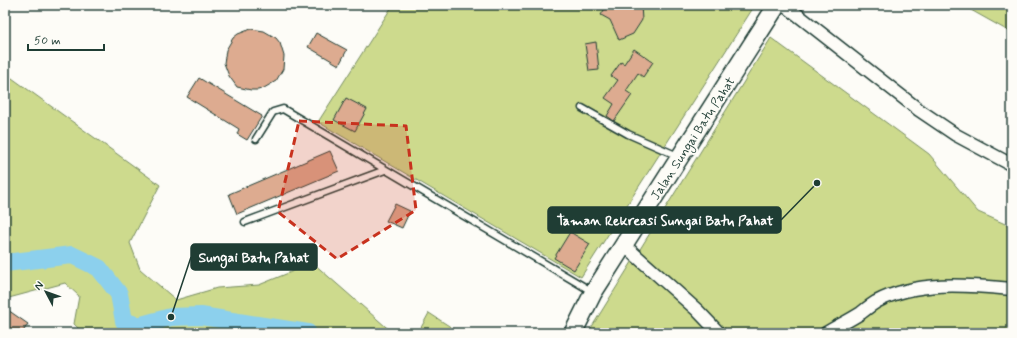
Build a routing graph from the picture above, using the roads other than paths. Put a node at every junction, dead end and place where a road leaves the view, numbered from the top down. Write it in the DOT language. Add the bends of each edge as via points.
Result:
graph roads {
  1 [pos="777,5"];
  2 [pos="784,5"];
  3 [pos="582,108"];
  4 [pos="256,139"];
  5 [pos="680,157"];
  6 [pos="1012,165"];
  7 [pos="385,170"];
  8 [pos="245,222"];
  9 [pos="624,245"];
  10 [pos="1012,289"];
  11 [pos="593,292"];
  12 [pos="573,333"];
  13 [pos="719,333"];
  14 [pos="826,333"];
  1 -- 5 [label="street, Jalan Sungai Batu Pahat"];
  2 -- 6 [label="street" via="919,110 956,135"];
  3 -- 5 [label="lane" via="628,134"];
  4 -- 7 [label="lane" via="272,112 283,109"];
  5 -- 9 [label="street, Jalan Sungai Batu Pahat"];
  7 -- 8 [label="lane"];
  7 -- 11 [label="lane"];
  9 -- 11 [label="street, Jalan Sungai Batu Pahat"];
  9 -- 13 [label="street"];
  10 -- 14 [label="street" via="932,286 905,290 876,302"];
  11 -- 12 [label="street, Jalan Sungai Batu Pahat"];
}
